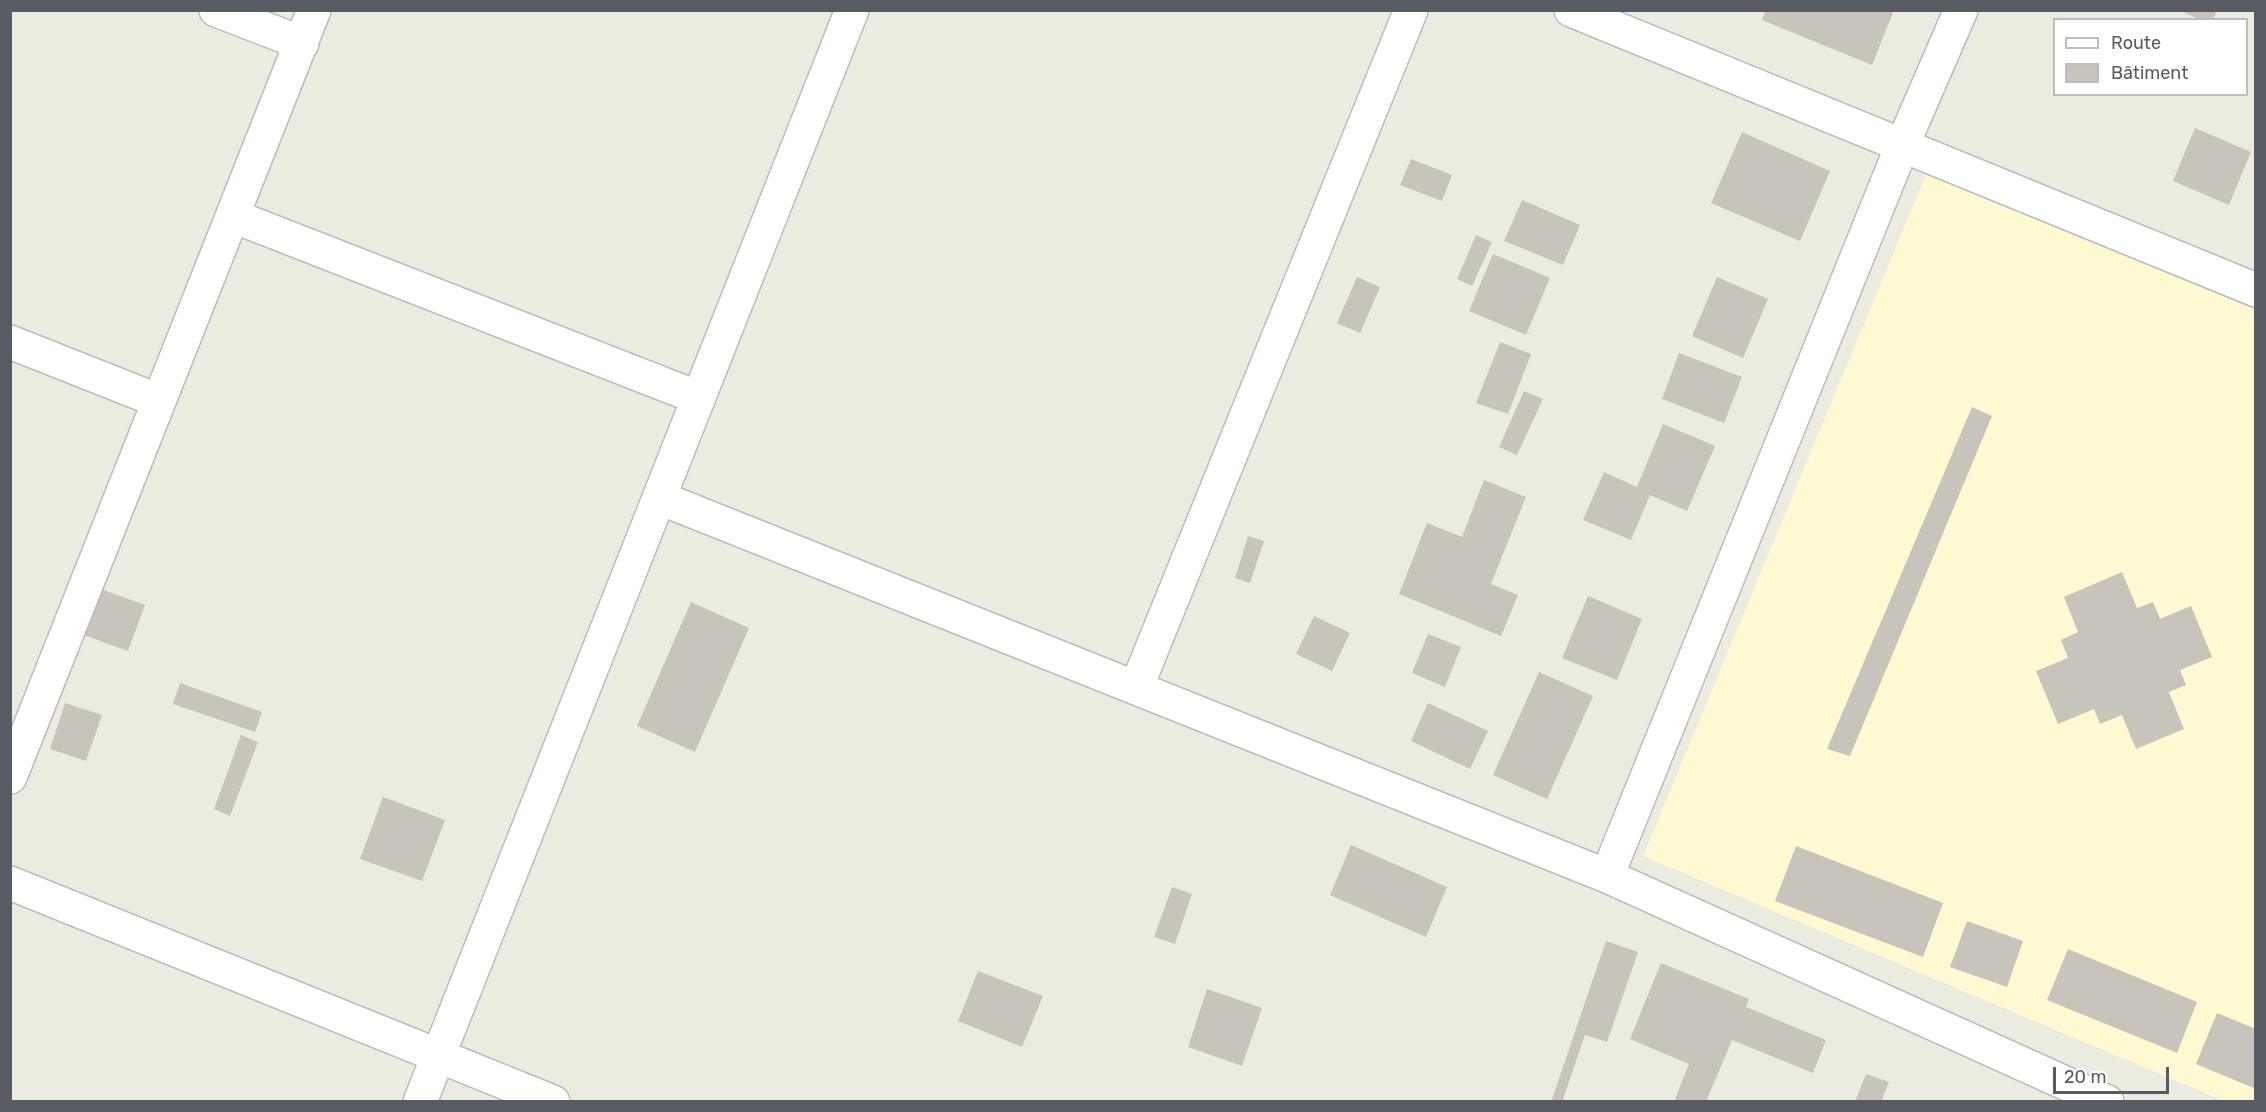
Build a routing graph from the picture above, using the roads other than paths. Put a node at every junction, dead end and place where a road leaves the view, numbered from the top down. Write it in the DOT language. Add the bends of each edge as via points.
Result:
graph roads {
  1 [pos="216,10"];
  2 [pos="314,10"];
  3 [pos="852,10"];
  4 [pos="1411,10"];
  5 [pos="1571,10"];
  6 [pos="1961,10"];
  7 [pos="302,43"];
  8 [pos="1902,147"];
  9 [pos="233,216"];
  10 [pos="2256,290"];
  11 [pos="10,342"];
  12 [pos="699,398"];
  13 [pos="159,400"];
  14 [pos="660,498"];
  15 [pos="1136,688"];
  16 [pos="10,777"];
  17 [pos="1607,876"];
  18 [pos="10,883"];
  19 [pos="438,1055"];
  20 [pos="420,1101"];
  21 [pos="553,1101"];
  22 [pos="2107,1101"];
  1 -- 7 [label="street"];
  2 -- 7 [label="street"];
  3 -- 12 [label="street"];
  4 -- 15 [label="street"];
  5 -- 8 [label="street"];
  6 -- 8 [label="street"];
  7 -- 9 [label="street"];
  8 -- 10 [label="street"];
  8 -- 17 [label="street"];
  9 -- 12 [label="street"];
  9 -- 13 [label="street"];
  11 -- 13 [label="street"];
  12 -- 14 [label="street"];
  13 -- 16 [label="street"];
  14 -- 15 [label="street"];
  14 -- 19 [label="street"];
  15 -- 17 [label="street"];
  17 -- 22 [label="street"];
  18 -- 19 [label="street"];
  19 -- 20 [label="street"];
  19 -- 21 [label="street"];
}
